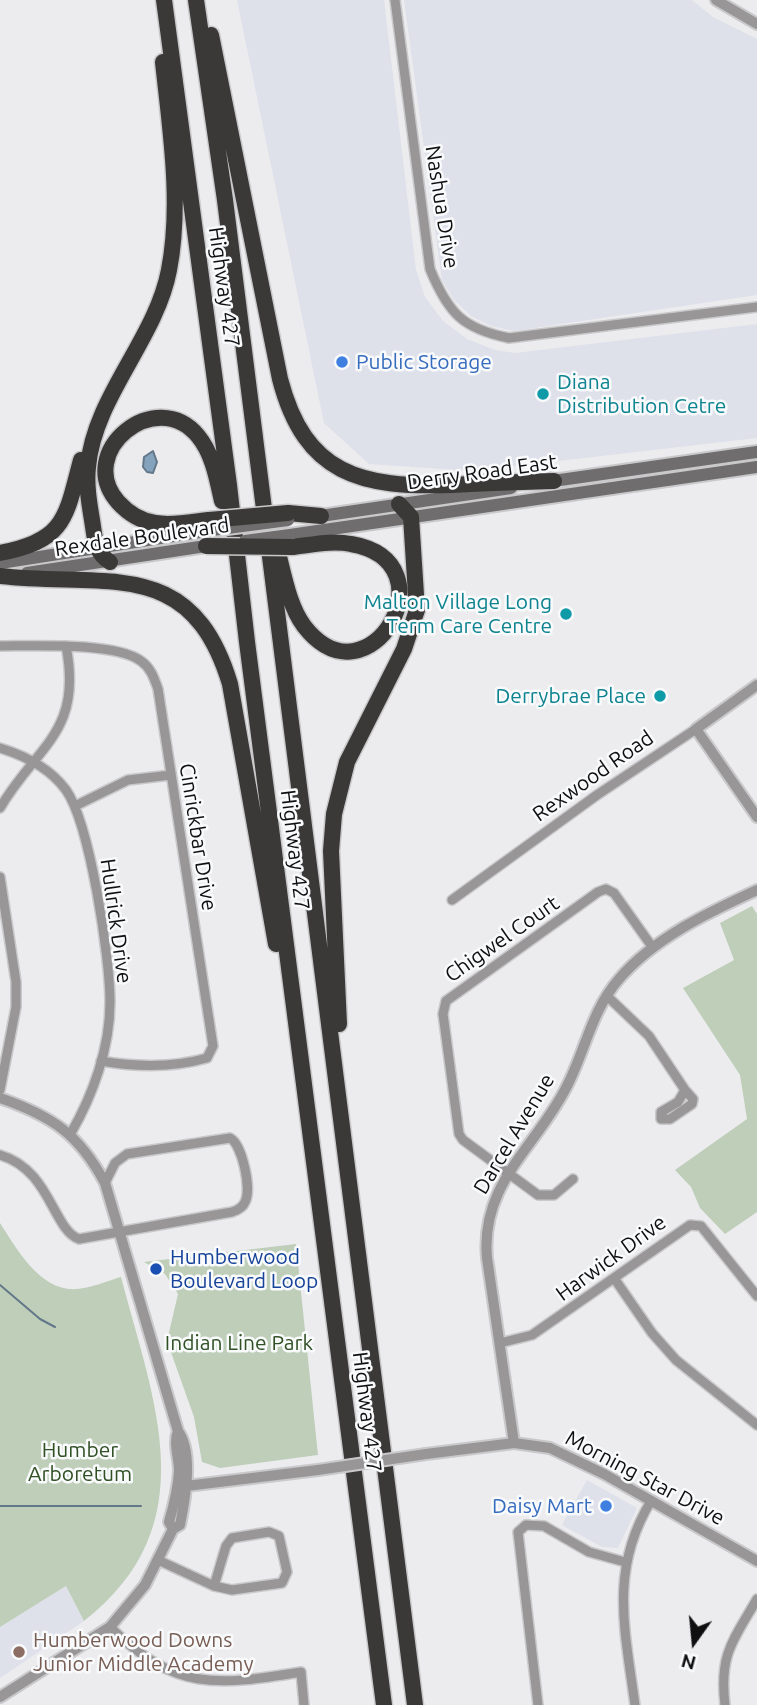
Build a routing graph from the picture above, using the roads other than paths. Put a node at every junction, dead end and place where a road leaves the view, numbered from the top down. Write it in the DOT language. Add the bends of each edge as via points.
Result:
graph roads {
  1 [pos="156,0"];
  2 [pos="164,0"];
  3 [pos="196,0"];
  4 [pos="203,0"];
  5 [pos="395,0"];
  6 [pos="716,0"];
  7 [pos="757,24"];
  8 [pos="757,307"];
  9 [pos="101,420"];
  10 [pos="757,452"];
  11 [pos="757,467"];
  12 [pos="554,481"];
  13 [pos="263,503"];
  14 [pos="399,504"];
  15 [pos="321,516"];
  16 [pos="411,517"];
  17 [pos="209,532"];
  18 [pos="291,541"];
  19 [pos="96,548"];
  20 [pos="0,553"];
  21 [pos="110,562"];
  22 [pos="0,563"];
  23 [pos="240,575"];
  24 [pos="0,576"];
  25 [pos="0,646"];
  26 [pos="66,646"];
  27 [pos="757,685"];
  28 [pos="696,729"];
  29 [pos="0,748"];
  30 [pos="36,763"];
  31 [pos="170,775"];
  32 [pos="75,806"];
  33 [pos="0,808"];
  34 [pos="757,817"];
  35 [pos="0,877"];
  36 [pos="757,890"];
  37 [pos="452,901"];
  38 [pos="653,948"];
  39 [pos="607,996"];
  40 [pos="100,1061"];
  41 [pos="302,1067"];
  42 [pos="0,1090"];
  43 [pos="685,1090"];
  44 [pos="0,1098"];
  45 [pos="344,1128"];
  46 [pos="71,1133"];
  47 [pos="0,1155"];
  48 [pos="93,1160"];
  49 [pos="116,1163"];
  50 [pos="507,1175"];
  51 [pos="573,1179"];
  52 [pos="105,1183"];
  53 [pos="120,1233"];
  54 [pos="614,1278"];
  55 [pos="757,1296"];
  56 [pos="499,1343"];
  57 [pos="757,1425"];
  58 [pos="514,1443"];
  59 [pos="182,1486"];
  60 [pos="651,1501"];
  61 [pos="160,1561"];
  62 [pos="757,1561"];
  63 [pos="625,1562"];
  64 [pos="214,1586"];
  65 [pos="757,1599"];
  66 [pos="110,1627"];
  67 [pos="0,1697"];
  68 [pos="304,1705"];
  69 [pos="384,1705"];
  70 [pos="415,1705"];
  71 [pos="538,1705"];
  72 [pos="635,1705"];
  73 [pos="725,1705"];
  1 -- 9 [label="highway" via="173,186 173,243 155,315"];
  2 -- 23 [label="highway, Highway 427"];
  3 -- 13 [label="highway, Highway 427"];
  4 -- 12 [label="highway" via="280,379 299,431 330,464 372,482 421,486"];
  5 -- 8 [label="street, Nashua Drive" via="430,269 458,317 479,332 509,338"];
  6 -- 7 [label="street"];
  9 -- 19 [label="highway" via="87,473"];
  9 -- 20 [label="highway" via="89,438 71,506 60,524 38,541"];
  10 -- 12 [label="main road, Derry Road East"];
  11 -- 16 [label="main road, Derry Road East"];
  12 -- 14 [label="main road, Derry Road East"];
  13 -- 18 [label="highway" via="296,611 314,638 327,646 351,650 386,634 395,621 400,594 383,560 350,544"];
  13 -- 45 [label="highway, Highway 427"];
  14 -- 15 [label="main road, Derry Road East"];
  14 -- 16 [label="highway"];
  15 -- 17 [label="highway, bridge" via="288,517"];
  16 -- 18 [label="main road, Derry Road East"];
  16 -- 45 [label="highway" via="417,610 398,660 354,745 334,814 331,851"];
  17 -- 18 [label="highway, bridge"];
  17 -- 19 [label="main road, Rexdale Boulevard"];
  17 -- 21 [label="main road, Rexdale Boulevard"];
  17 -- 23 [label="highway" via="153,523 124,509 106,474 109,453 120,434 153,418 177,422 196,434 212,461"];
  19 -- 21 [label="highway"];
  19 -- 22 [label="main road, Rexdale Boulevard"];
  21 -- 24 [label="main road, Rexdale Boulevard"];
  23 -- 41 [label="highway, Highway 427"];
  24 -- 41 [label="highway" via="123,583 162,591 194,612 217,646 230,684 290,1025"];
  25 -- 26 [label="street, Cinrickbar Drive"];
  26 -- 30 [label="street" via="66,715"];
  26 -- 31 [label="street, Cinrickbar Drive" via="127,655 148,667 158,689"];
  27 -- 28 [label="street, Rexwood Road"];
  28 -- 34 [label="street"];
  28 -- 37 [label="street, Rexwood Road"];
  29 -- 30 [label="street, Hullrick Drive"];
  30 -- 32 [label="street, Hullrick Drive" via="53,776"];
  30 -- 33 [label="street"];
  31 -- 32 [label="street" via="128,780"];
  31 -- 40 [label="street, Cinrickbar Drive" via="213,1046 207,1058 195,1061 153,1066"];
  32 -- 40 [label="street, Hullrick Drive" via="91,863 109,990"];
  35 -- 42 [label="street" via="16,982 16,1007"];
  36 -- 38 [label="street, Darcel Avenue" via="704,915"];
  38 -- 39 [label="street, Darcel Avenue" via="618,979"];
  38 -- 50 [label="street, Chigwel Court" via="614,893 606,889 446,1001 443,1014 459,1134 466,1145"];
  39 -- 43 [label="street" via="649,1035"];
  39 -- 50 [label="street, Darcel Avenue" via="560,1100"];
  40 -- 46 [label="street, Hullrick Drive" via="86,1106"];
  41 -- 69 [label="highway, Highway 427"];
  44 -- 46 [label="street" via="38,1111"];
  45 -- 70 [label="highway, Highway 427"];
  46 -- 48 [label="street"];
  47 -- 53 [label="street" via="32,1175 73,1237 88,1240"];
  48 -- 49 [label="street"];
  48 -- 52 [label="street"];
  49 -- 52 [label="street"];
  49 -- 53 [label="street" via="133,1153 230,1138 241,1151 247,1195 236,1211"];
  50 -- 51 [label="street, Chigwel Court" via="545,1197"];
  50 -- 56 [label="street, Darcel Avenue" via="490,1208 485,1234"];
  52 -- 53 [label="street"];
  53 -- 59 [label="street" via="183,1437"];
  54 -- 55 [label="street, Harwick Drive" via="684,1227 695,1224"];
  54 -- 56 [label="street, Harwick Drive" via="532,1335"];
  54 -- 57 [label="street" via="676,1360"];
  56 -- 58 [label="street, Darcel Avenue"];
  58 -- 59 [label="street, Morning Star Drive, bridge"];
  58 -- 60 [label="street, Morning Star Drive" via="559,1451"];
  59 -- 61 [label="street" via="180,1525 173,1529"];
  60 -- 62 [label="street, Morning Star Drive"];
  60 -- 63 [label="street"];
  61 -- 64 [label="street"];
  61 -- 66 [label="street"];
  63 -- 71 [label="street" via="589,1552 544,1526 526,1525 518,1532"];
  63 -- 72 [label="street" via="623,1610"];
  64 -- 64 [label="street" via="232,1590 282,1583 287,1572 279,1536 269,1532 232,1538"];
  65 -- 73 [label="street" via="724,1657"];
  66 -- 67 [label="street"];
  66 -- 68 [label="street" via="156,1666 179,1676 228,1682 301,1672"];
}
